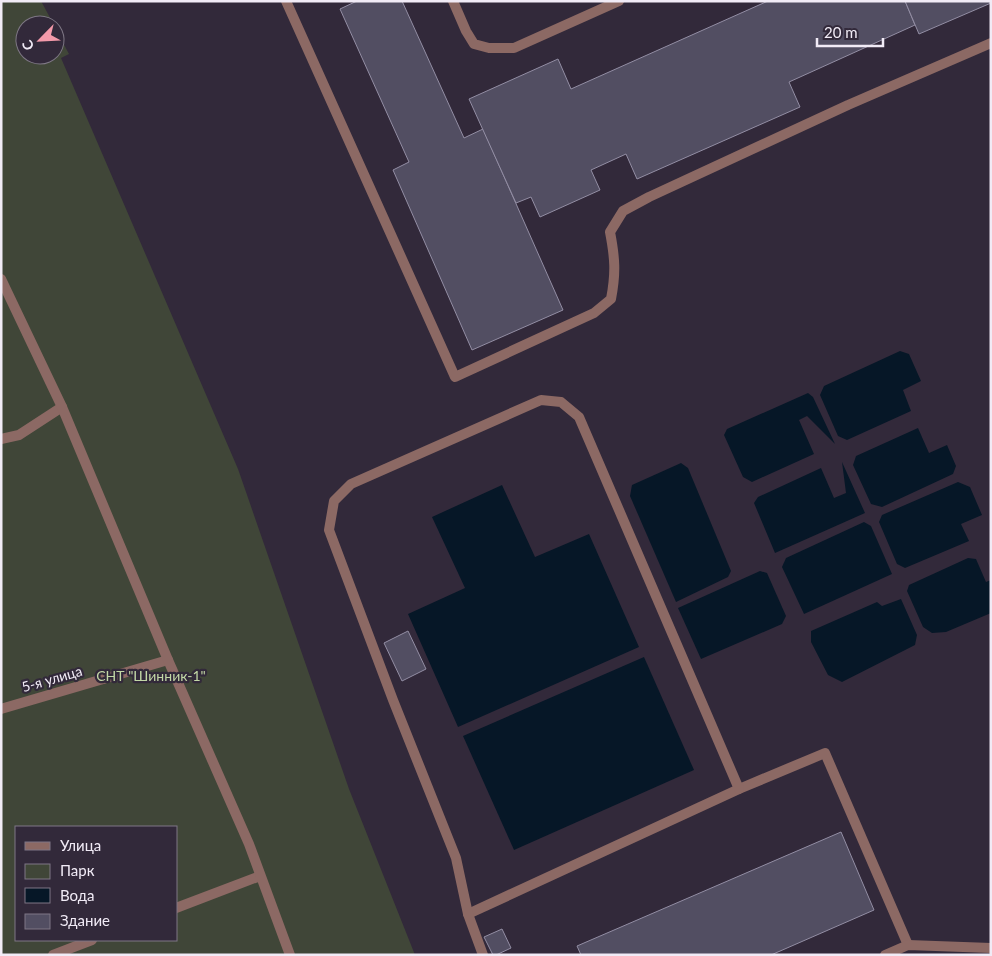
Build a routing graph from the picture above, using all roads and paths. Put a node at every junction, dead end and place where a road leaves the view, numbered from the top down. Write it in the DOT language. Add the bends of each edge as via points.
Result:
graph roads {
  1 [pos="286,1"];
  2 [pos="453,1"];
  3 [pos="619,1"];
  4 [pos="991,43"];
  5 [pos="1,280"];
  6 [pos="62,407"];
  7 [pos="1,439"];
  8 [pos="168,660"];
  9 [pos="1,708"];
  10 [pos="739,789"];
  11 [pos="260,876"];
  12 [pos="178,907"];
  13 [pos="468,914"];
  14 [pos="89,941"];
  15 [pos="908,945"];
  16 [pos="991,948"];
  17 [pos="53,955"];
  18 [pos="290,955"];
  19 [pos="483,955"];
  20 [pos="885,955"];
  1 -- 4 [label="street" via="455,376 594,313 611,299 615,256 610,232 623,211 848,105"];
  2 -- 3 [label="street" via="474,44 489,48 514,48"];
  5 -- 6 [label="street"];
  6 -- 7 [label="street" via="19,435"];
  6 -- 8 [label="street"];
  8 -- 9 [label="street, 5-я улица"];
  8 -- 11 [label="street"];
  10 -- 13 [label="street"];
  10 -- 13 [label="street" via="579,418 562,402 542,400 351,484 334,501 329,530 456,858"];
  10 -- 15 [label="street" via="825,753"];
  11 -- 12 [label="street"];
  11 -- 18 [label="street"];
  13 -- 19 [label="street"];
  14 -- 17 [label="street"];
  15 -- 16 [label="street"];
  15 -- 20 [label="street"];
}
